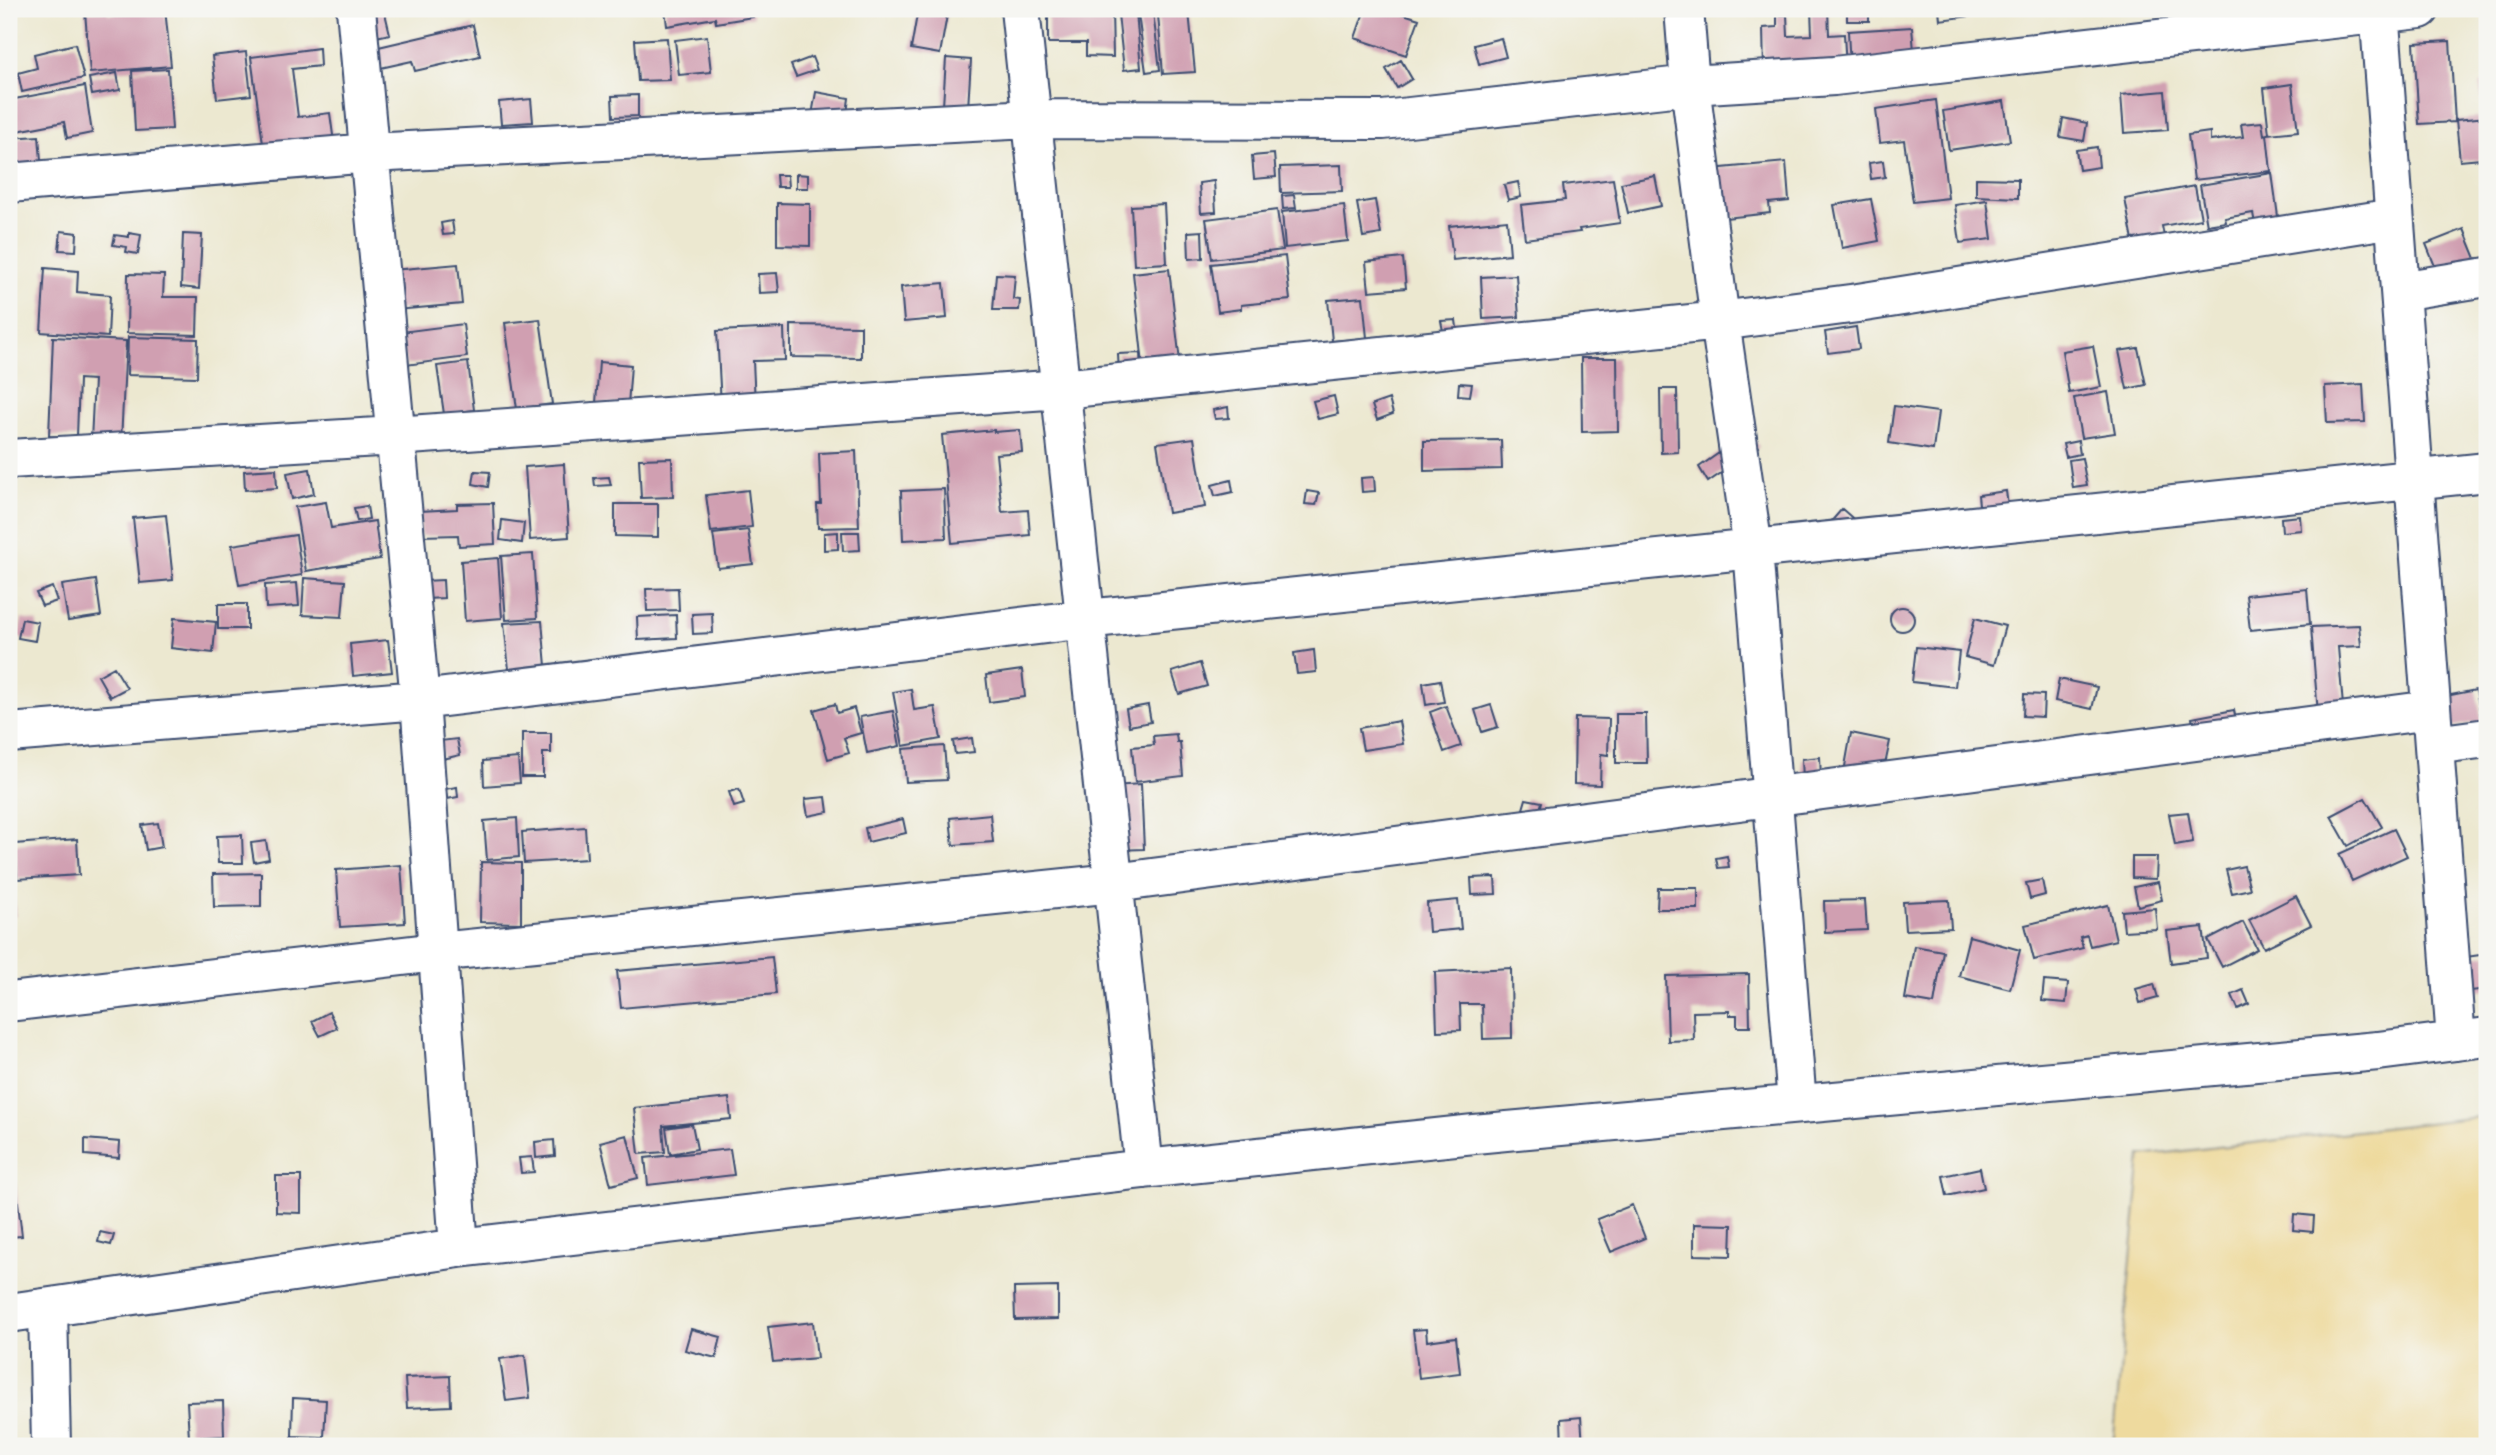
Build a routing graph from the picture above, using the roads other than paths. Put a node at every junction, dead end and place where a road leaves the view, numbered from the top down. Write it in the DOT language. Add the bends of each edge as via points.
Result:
graph roads {
  1 [pos="356,9"];
  2 [pos="1020,9"];
  3 [pos="1684,9"];
  4 [pos="2420,9"];
  5 [pos="2379,10"];
  6 [pos="1690,85"];
  7 [pos="1032,119"];
  8 [pos="370,153"];
  9 [pos="9,183"];
  10 [pos="2395,218"];
  11 [pos="2487,277"];
  12 [pos="2400,291"];
  13 [pos="1720,321"];
  14 [pos="1062,389"];
  15 [pos="395,436"];
  16 [pos="9,459"];
  17 [pos="2487,472"];
  18 [pos="2414,480"];
  19 [pos="1753,549"];
  20 [pos="1086,620"];
  21 [pos="420,700"];
  22 [pos="2432,727"];
  23 [pos="9,733"];
  24 [pos="2487,738"];
  25 [pos="1772,796"];
  26 [pos="1114,883"];
  27 [pos="437,951"];
  28 [pos="9,1002"];
  29 [pos="2472,1039"];
  30 [pos="1797,1104"];
  31 [pos="1144,1169"];
  32 [pos="459,1248"];
  33 [pos="48,1308"];
  34 [pos="9,1313"];
  35 [pos="51,1446"];
  1 -- 8 [label="street"];
  2 -- 7 [label="street"];
  3 -- 6 [label="street"];
  4 -- 5 [label="street"];
  5 -- 6 [label="street" via="1834,76"];
  5 -- 10 [label="street"];
  6 -- 7 [label="street" via="1383,120"];
  6 -- 13 [label="street"];
  7 -- 8 [label="street"];
  7 -- 14 [label="street"];
  8 -- 9 [label="street"];
  8 -- 15 [label="street"];
  10 -- 12 [label="street"];
  10 -- 13 [label="street"];
  11 -- 12 [label="street"];
  12 -- 18 [label="street"];
  13 -- 14 [label="street"];
  13 -- 19 [label="street"];
  14 -- 15 [label="street"];
  14 -- 20 [label="street"];
  15 -- 16 [label="street"];
  15 -- 21 [label="street"];
  17 -- 18 [label="street"];
  18 -- 19 [label="street"];
  18 -- 22 [label="street"];
  19 -- 20 [label="street"];
  19 -- 25 [label="street"];
  20 -- 21 [label="street"];
  20 -- 26 [label="street"];
  21 -- 23 [label="street"];
  21 -- 27 [label="street"];
  22 -- 24 [label="street"];
  22 -- 25 [label="street"];
  22 -- 29 [label="street"];
  25 -- 26 [label="street"];
  25 -- 30 [label="street"];
  26 -- 27 [label="street"];
  26 -- 31 [label="street"];
  27 -- 28 [label="street"];
  27 -- 32 [label="street"];
  29 -- 30 [label="street"];
  30 -- 31 [label="street"];
  31 -- 32 [label="street"];
  32 -- 33 [label="street"];
  33 -- 34 [label="street"];
  33 -- 35 [label="street"];
}
